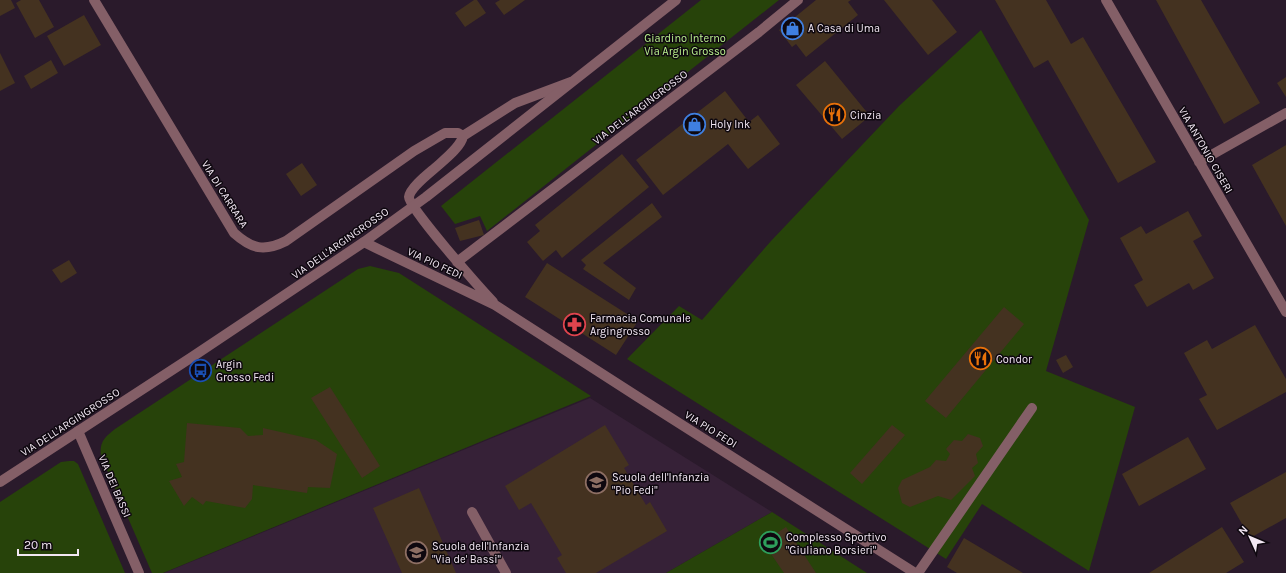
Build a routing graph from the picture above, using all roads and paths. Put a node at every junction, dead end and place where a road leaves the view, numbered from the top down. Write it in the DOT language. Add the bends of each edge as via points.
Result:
graph roads {
  1 [pos="94,0"];
  2 [pos="676,0"];
  3 [pos="798,0"];
  4 [pos="1106,0"];
  5 [pos="572,82"];
  6 [pos="1286,113"];
  7 [pos="463,136"];
  8 [pos="1199,162"];
  9 [pos="413,206"];
  10 [pos="364,242"];
  11 [pos="457,262"];
  12 [pos="495,305"];
  13 [pos="1286,312"];
  14 [pos="1032,408"];
  15 [pos="78,431"];
  16 [pos="0,482"];
  17 [pos="472,512"];
  18 [pos="139,573"];
  19 [pos="506,573"];
  20 [pos="915,573"];
  21 [pos="918,573"];
  1 -- 7 [label="street, VIA DI CARRARA" via="234,233 252,246 275,247 414,151 445,133 458,132"];
  2 -- 5 [label="street, VIA DELL'ARGINGROSSO"];
  3 -- 11 [label="street, VIA DELL'ARGINGROSSO"];
  4 -- 8 [label="street, VIA ANTONIO CISERI"];
  5 -- 7 [label="street" via="515,104"];
  5 -- 9 [label="street, VIA DELL'ARGINGROSSO"];
  6 -- 8 [label="street"];
  7 -- 9 [label="street" via="451,154 410,192 409,201"];
  8 -- 13 [label="street, VIA ANTONIO CISERI"];
  9 -- 10 [label="street, VIA DELL'ARGINGROSSO"];
  9 -- 11 [label="street, VIA PIO FEDI"];
  10 -- 12 [label="street, VIA PIO FEDI"];
  10 -- 15 [label="street, VIA DELL'ARGINGROSSO"];
  11 -- 12 [label="street, VIA PIO FEDI"];
  12 -- 20 [label="street, VIA PIO FEDI"];
  14 -- 21 [label="street"];
  15 -- 16 [label="street, VIA DELL'ARGINGROSSO"];
  15 -- 18 [label="street, VIA DEI BASSI"];
  17 -- 19 [label="street"];
}
